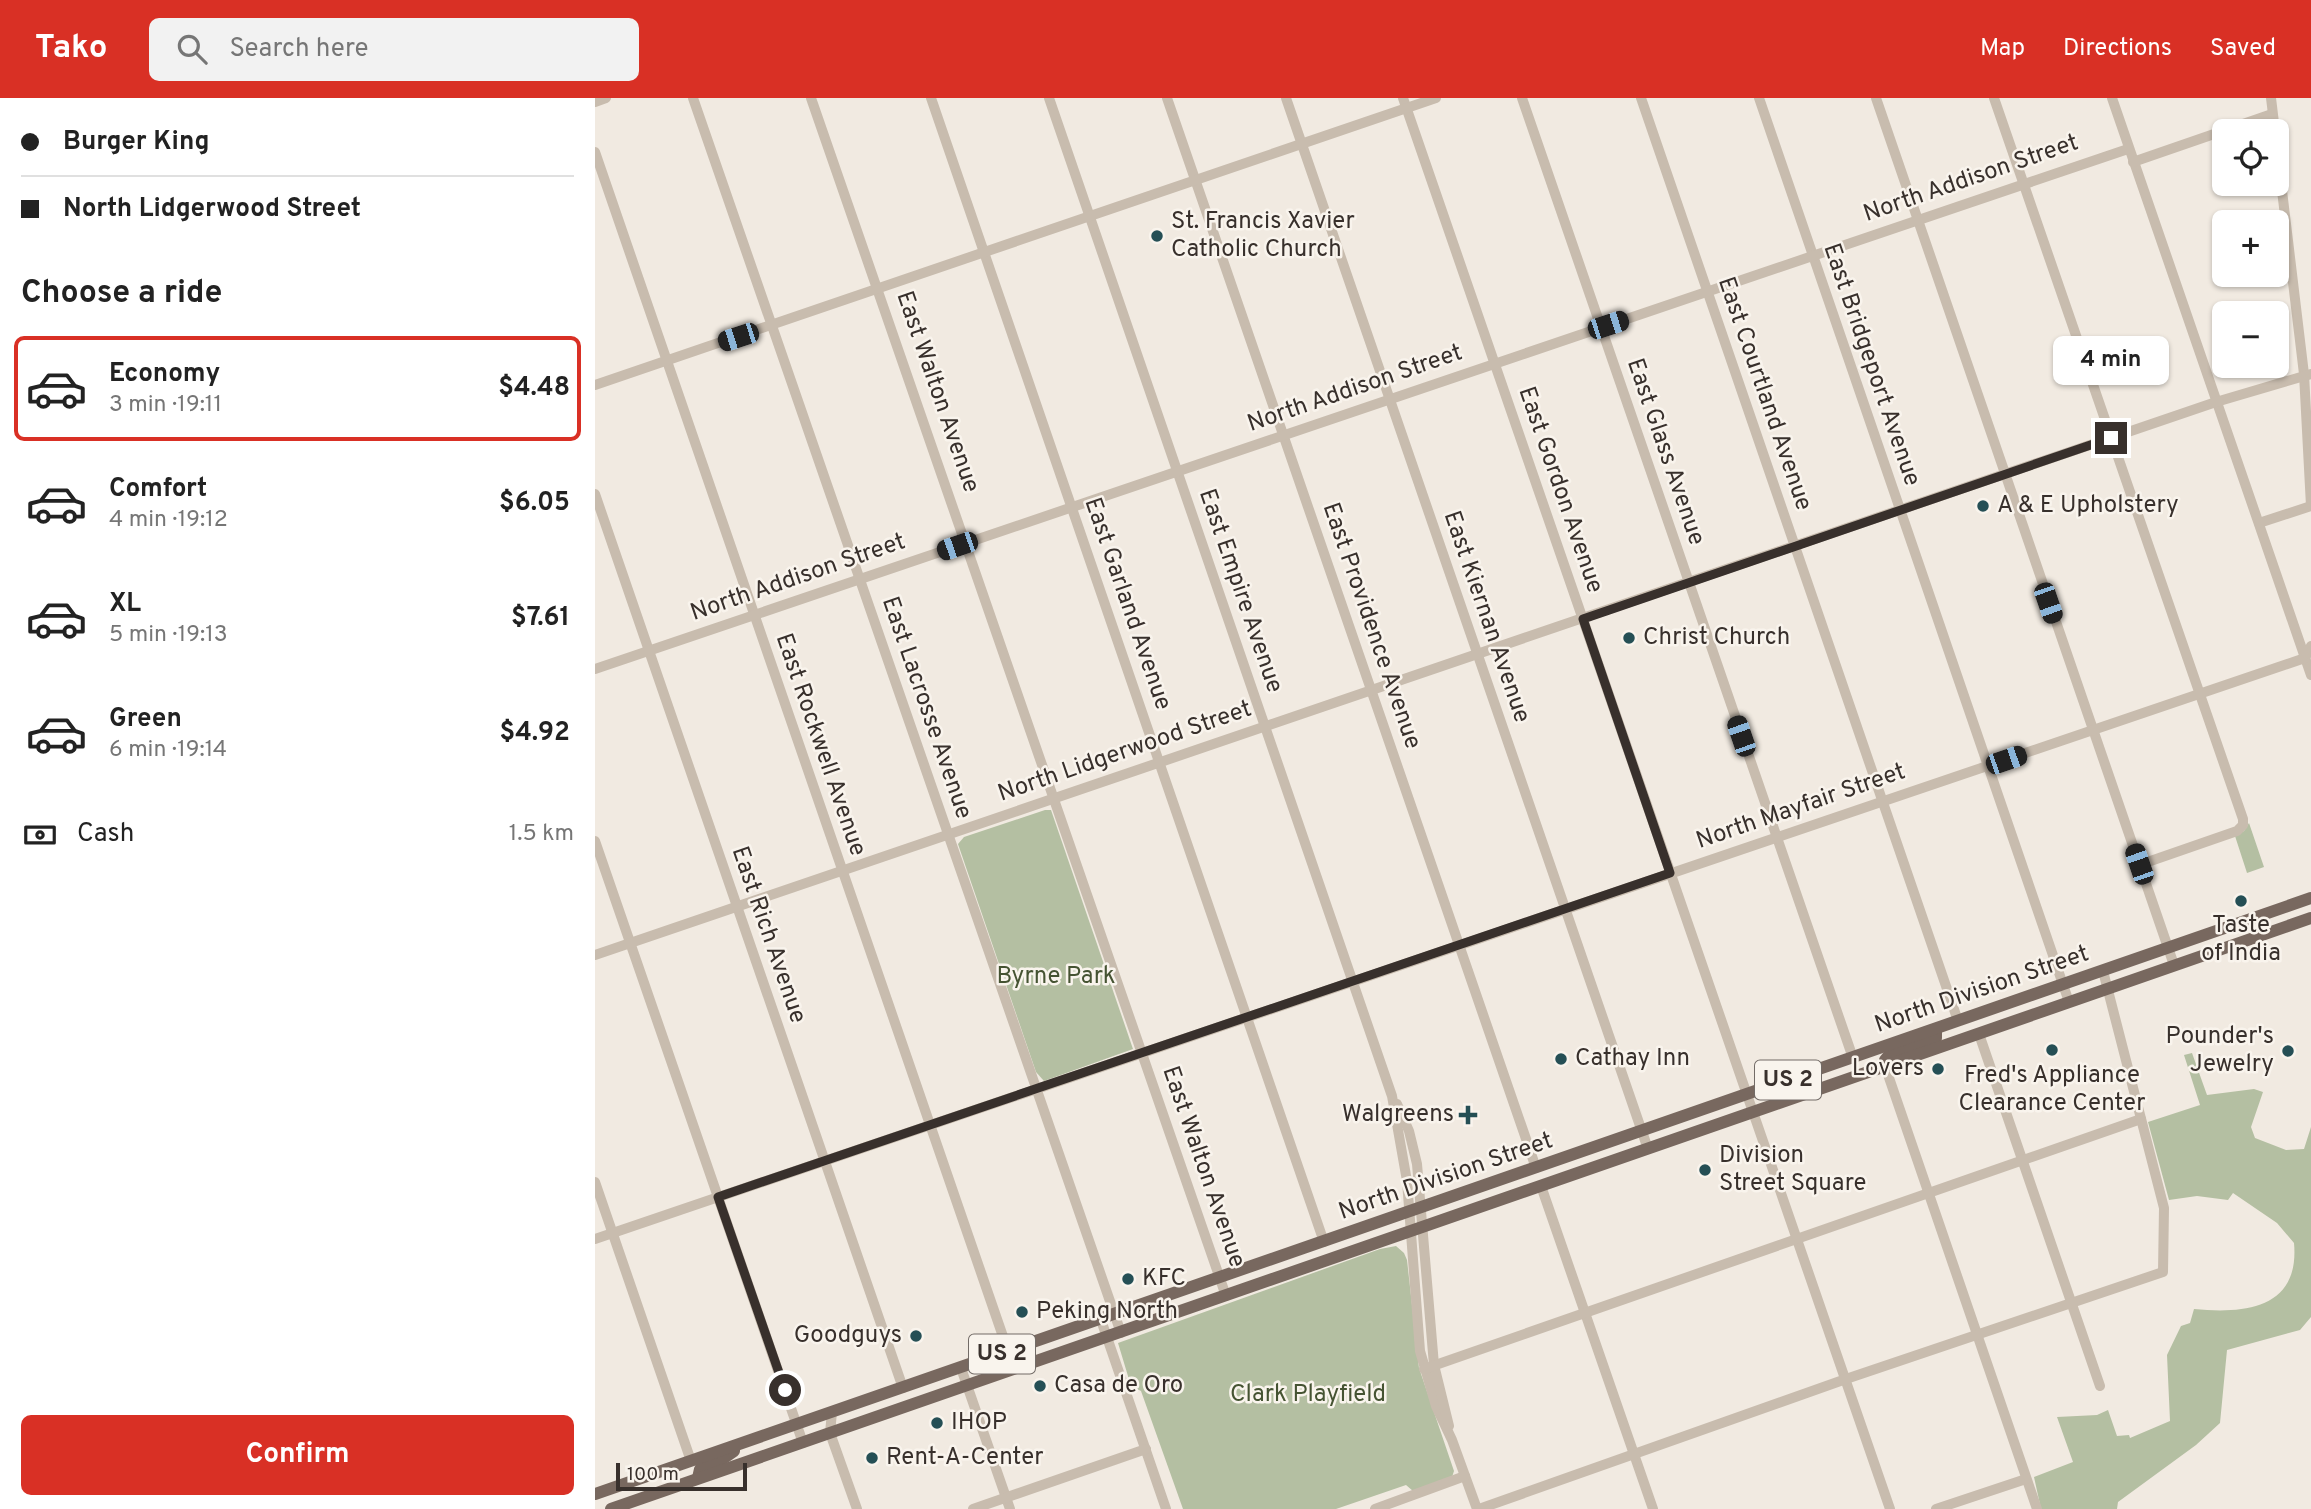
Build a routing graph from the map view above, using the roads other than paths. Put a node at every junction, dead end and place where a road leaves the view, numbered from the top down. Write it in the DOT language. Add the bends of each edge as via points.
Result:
graph roads {
  1 [pos="606,98"];
  2 [pos="693,98"];
  3 [pos="811,98"];
  4 [pos="931,98"];
  5 [pos="1049,98"];
  6 [pos="1167,98"];
  7 [pos="1286,98"];
  8 [pos="1437,98"];
  9 [pos="1522,98"];
  10 [pos="1641,98"];
  11 [pos="1759,98"];
  12 [pos="1876,98"];
  13 [pos="1994,98"];
  14 [pos="2112,98"];
  15 [pos="2271,98"];
  16 [pos="595,102"];
  17 [pos="1405,103"];
  18 [pos="2273,114"];
  19 [pos="2273,119"];
  20 [pos="1302,144"];
  21 [pos="2129,149"];
  22 [pos="595,152"];
  23 [pos="2133,162"];
  24 [pos="1196,179"];
  25 [pos="2023,184"];
  26 [pos="2283,196"];
  27 [pos="1091,216"];
  28 [pos="1918,220"];
  29 [pos="985,253"];
  30 [pos="1811,255"];
  31 [pos="879,289"];
  32 [pos="1706,292"];
  33 [pos="773,325"];
  34 [pos="1600,327"];
  35 [pos="667,360"];
  36 [pos="1494,363"];
  37 [pos="2308,374"];
  38 [pos="595,385"];
  39 [pos="1388,400"];
  40 [pos="2217,402"];
  41 [pos="1283,436"];
  42 [pos="2111,438"];
  43 [pos="1176,472"];
  44 [pos="2004,475"];
  45 [pos="595,495"];
  46 [pos="2311,506"];
  47 [pos="1072,507"];
  48 [pos="1899,511"];
  49 [pos="2259,523"];
  50 [pos="966,543"];
  51 [pos="1794,547"];
  52 [pos="859,579"];
  53 [pos="1688,583"];
  54 [pos="753,615"];
  55 [pos="1583,619"];
  56 [pos="2311,646"];
  57 [pos="648,651"];
  58 [pos="1477,655"];
  59 [pos="2305,658"];
  60 [pos="595,669"];
  61 [pos="2311,675"];
  62 [pos="1370,691"];
  63 [pos="2200,694"];
  64 [pos="1265,727"];
  65 [pos="2092,731"];
  66 [pos="1159,763"];
  67 [pos="1988,766"];
  68 [pos="1054,799"];
  69 [pos="1882,802"];
  70 [pos="948,835"];
  71 [pos="1777,838"];
  72 [pos="595,841"];
  73 [pos="2139,864"];
  74 [pos="841,871"];
  75 [pos="1670,873"];
  76 [pos="2311,898"];
  77 [pos="736,907"];
  78 [pos="1565,910"];
  79 [pos="2311,918"];
  80 [pos="630,943"];
  81 [pos="1459,946"];
  82 [pos="2168,948"];
  83 [pos="595,955"];
  84 [pos="2174,965"];
  85 [pos="2103,971"];
  86 [pos="1354,982"];
  87 [pos="2063,984"];
  88 [pos="2107,988"];
  89 [pos="2069,1002"];
  90 [pos="1247,1018"];
  91 [pos="1958,1021"];
  92 [pos="1936,1029"];
  93 [pos="1979,1034"];
  94 [pos="1142,1054"];
  95 [pos="1853,1058"];
  96 [pos="1885,1066"];
  97 [pos="1036,1090"];
  98 [pos="1813,1091"];
  99 [pos="1747,1094"];
  100 [pos="1753,1112"];
  101 [pos="2141,1119"];
  102 [pos="931,1126"];
  103 [pos="1641,1131"];
  104 [pos="1648,1149"];
  105 [pos="824,1161"];
  106 [pos="2023,1161"];
  107 [pos="1536,1168"];
  108 [pos="595,1182"];
  109 [pos="1541,1186"];
  110 [pos="1929,1193"];
  111 [pos="718,1197"];
  112 [pos="1415,1210"];
  113 [pos="1423,1227"];
  114 [pos="1410,1232"];
  115 [pos="613,1233"];
  116 [pos="1797,1238"];
  117 [pos="595,1239"];
  118 [pos="1324,1242"];
  119 [pos="1219,1279"];
  120 [pos="1226,1296"];
  121 [pos="2072,1304"];
  122 [pos="1585,1313"];
  123 [pos="1115,1315"];
  124 [pos="1101,1320"];
  125 [pos="1121,1333"];
  126 [pos="1977,1336"];
  127 [pos="1107,1337"];
  128 [pos="1008,1351"];
  129 [pos="1434,1365"];
  130 [pos="961,1368"];
  131 [pos="1424,1369"];
  132 [pos="1846,1379"];
  133 [pos="967,1386"];
  134 [pos="2100,1386"];
  135 [pos="903,1388"];
  136 [pos="832,1412"];
  137 [pos="797,1424"];
  138 [pos="831,1433"];
  139 [pos="1452,1440"];
  140 [pos="745,1442"];
  141 [pos="803,1443"];
  142 [pos="1146,1449"];
  143 [pos="1634,1455"];
  144 [pos="691,1461"];
  145 [pos="1465,1476"];
  146 [pos="699,1478"];
  147 [pos="2026,1479"];
  148 [pos="595,1494"];
  149 [pos="1006,1498"];
  150 [pos="611,1509"];
  151 [pos="857,1509"];
  152 [pos="973,1509"];
  153 [pos="1010,1509"];
  154 [pos="1166,1509"];
  155 [pos="1375,1509"];
  156 [pos="1478,1509"];
  157 [pos="1653,1509"];
  158 [pos="1890,1509"];
  159 [pos="1936,1509"];
  160 [pos="2037,1509"];
  1 -- 16 [label="street"];
  2 -- 33 [label="street, East Lacrosse Avenue"];
  3 -- 31 [label="street, East Walton Avenue"];
  4 -- 29 [label="street, East Garland Avenue"];
  5 -- 27 [label="street, East Empire Avenue"];
  6 -- 24 [label="street, East Providence Avenue"];
  7 -- 20 [label="street, East Kiernan Avenue"];
  8 -- 17 [label="street"];
  9 -- 34 [label="street, East Glass Avenue"];
  10 -- 32 [label="street, East Courtland Avenue"];
  11 -- 30 [label="street, East Bridgeport Avenue"];
  12 -- 28 [label="street"];
  13 -- 25 [label="street"];
  14 -- 21 [label="street"];
  15 -- 18 [label="street"];
  17 -- 20 [label="street"];
  17 -- 36 [label="street, East Gordon Avenue"];
  18 -- 19 [label="street"];
  18 -- 23 [label="street"];
  20 -- 24 [label="street"];
  20 -- 39 [label="street, East Kiernan Avenue"];
  21 -- 23 [label="street"];
  21 -- 25 [label="street, North Addison Street"];
  22 -- 35 [label="street, East Rockwell Avenue"];
  23 -- 40 [label="street"];
  24 -- 27 [label="street"];
  24 -- 41 [label="street, East Providence Avenue"];
  25 -- 28 [label="street, North Addison Street"];
  25 -- 42 [label="street"];
  26 -- 37 [label="street"];
  27 -- 29 [label="street"];
  27 -- 43 [label="street, East Empire Avenue"];
  28 -- 30 [label="street, North Addison Street"];
  28 -- 44 [label="street"];
  29 -- 31 [label="street"];
  29 -- 47 [label="street, East Garland Avenue"];
  30 -- 32 [label="street, North Addison Street"];
  30 -- 48 [label="street, East Bridgeport Avenue"];
  31 -- 33 [label="street"];
  31 -- 50 [label="street, East Walton Avenue"];
  32 -- 34 [label="street, North Addison Street"];
  32 -- 51 [label="street, East Courtland Avenue"];
  33 -- 35 [label="street"];
  33 -- 52 [label="street, East Lacrosse Avenue"];
  34 -- 36 [label="street, North Addison Street"];
  34 -- 53 [label="street, East Glass Avenue"];
  35 -- 38 [label="street"];
  35 -- 54 [label="street, East Rockwell Avenue"];
  36 -- 39 [label="street, North Addison Street"];
  36 -- 55 [label="street, East Gordon Avenue"];
  37 -- 40 [label="street, North Lidgerwood Street"];
  37 -- 46 [label="street"];
  39 -- 41 [label="street, North Addison Street"];
  39 -- 58 [label="street, East Kiernan Avenue"];
  40 -- 42 [label="street, North Lidgerwood Street"];
  40 -- 49 [label="street"];
  41 -- 43 [label="street, North Addison Street"];
  41 -- 62 [label="street, East Providence Avenue"];
  42 -- 44 [label="street, North Lidgerwood Street"];
  42 -- 63 [label="street"];
  43 -- 47 [label="street, North Addison Street"];
  43 -- 64 [label="street, East Empire Avenue"];
  44 -- 48 [label="street, North Lidgerwood Street"];
  44 -- 65 [label="street"];
  45 -- 57 [label="street, East Rich Avenue"];
  46 -- 49 [label="street"];
  47 -- 50 [label="street, North Addison Street"];
  47 -- 66 [label="street, East Garland Avenue"];
  48 -- 51 [label="street, North Lidgerwood Street"];
  48 -- 67 [label="street, East Bridgeport Avenue"];
  49 -- 59 [label="street"];
  50 -- 52 [label="street, North Addison Street"];
  50 -- 68 [label="street, East Walton Avenue"];
  51 -- 53 [label="street, North Lidgerwood Street"];
  51 -- 69 [label="street, East Courtland Avenue"];
  52 -- 54 [label="street, North Addison Street"];
  52 -- 70 [label="street, East Lacrosse Avenue"];
  53 -- 55 [label="street, North Lidgerwood Street"];
  53 -- 71 [label="street, East Glass Avenue"];
  54 -- 57 [label="street, North Addison Street"];
  54 -- 74 [label="street, East Rockwell Avenue"];
  55 -- 58 [label="street, North Lidgerwood Street"];
  55 -- 75 [label="street, East Gordon Avenue"];
  56 -- 59 [label="street"];
  57 -- 60 [label="street, North Addison Street"];
  57 -- 77 [label="street, East Rich Avenue"];
  58 -- 62 [label="street, North Lidgerwood Street"];
  58 -- 78 [label="street, East Kiernan Avenue"];
  59 -- 61 [label="street"];
  59 -- 63 [label="street, North Mayfair Street"];
  62 -- 64 [label="street, North Lidgerwood Street"];
  62 -- 81 [label="street, East Providence Avenue"];
  63 -- 65 [label="street, North Mayfair Street"];
  63 -- 73 [label="street" via="2243,825 2237,831"];
  64 -- 66 [label="street, North Lidgerwood Street"];
  64 -- 86 [label="street, East Empire Avenue"];
  65 -- 67 [label="street, North Mayfair Street"];
  65 -- 73 [label="street"];
  66 -- 68 [label="street, North Lidgerwood Street"];
  66 -- 90 [label="street, East Garland Avenue"];
  67 -- 69 [label="street, North Mayfair Street"];
  67 -- 87 [label="street, East Bridgeport Avenue"];
  68 -- 70 [label="street, North Lidgerwood Street"];
  68 -- 94 [label="street, East Walton Avenue"];
  69 -- 71 [label="street, North Mayfair Street"];
  69 -- 91 [label="street, East Courtland Avenue"];
  70 -- 74 [label="street, North Lidgerwood Street"];
  70 -- 97 [label="street, East Lacrosse Avenue"];
  71 -- 75 [label="street, North Mayfair Street"];
  71 -- 95 [label="street, East Glass Avenue"];
  72 -- 80 [label="street"];
  73 -- 82 [label="street"];
  74 -- 77 [label="street, North Lidgerwood Street"];
  74 -- 102 [label="street, East Rockwell Avenue"];
  75 -- 78 [label="street, North Mayfair Street"];
  75 -- 99 [label="street, East Gordon Avenue"];
  76 -- 82 [label="main road, North Division Street / US 2"];
  77 -- 80 [label="street, North Lidgerwood Street"];
  77 -- 105 [label="street, East Rich Avenue"];
  78 -- 81 [label="street, North Mayfair Street"];
  78 -- 103 [label="street, East Kiernan Avenue"];
  79 -- 84 [label="main road, North Division Street / US 2"];
  80 -- 83 [label="street, North Lidgerwood Street"];
  80 -- 111 [label="street"];
  81 -- 86 [label="street, North Mayfair Street"];
  81 -- 107 [label="street, East Providence Avenue"];
  82 -- 84 [label="street"];
  82 -- 85 [label="main road, North Division Street / US 2"];
  84 -- 88 [label="main road, North Division Street / US 2"];
  85 -- 87 [label="main road, North Division Street / US 2"];
  85 -- 88 [label="street"];
  86 -- 90 [label="street, North Mayfair Street"];
  86 -- 112 [label="street, East Empire Avenue" via="1392,1096"];
  87 -- 89 [label="street, East Bridgeport Avenue"];
  87 -- 91 [label="main road, North Division Street / US 2"];
  88 -- 89 [label="main road, North Division Street / US 2"];
  88 -- 101 [label="street"];
  89 -- 93 [label="main road, North Division Street / US 2"];
  90 -- 94 [label="street, North Mayfair Street"];
  90 -- 118 [label="street, East Garland Avenue"];
  91 -- 92 [label="main road, North Division Street / US 2"];
  92 -- 95 [label="main road, North Division Street / US 2"];
  92 -- 96 [label="main road" via="1936,1038 1890,1055"];
  93 -- 96 [label="main road, North Division Street / US 2"];
  93 -- 106 [label="street"];
  94 -- 97 [label="street, North Mayfair Street"];
  94 -- 119 [label="street, East Walton Avenue"];
  95 -- 98 [label="main road" via="1852,1069 1819,1080"];
  95 -- 99 [label="main road, North Division Street / US 2"];
  96 -- 98 [label="main road, North Division Street / US 2"];
  96 -- 110 [label="street"];
  97 -- 102 [label="street, North Mayfair Street"];
  97 -- 123 [label="street, East Lacrosse Avenue"];
  98 -- 100 [label="main road, North Division Street / US 2"];
  99 -- 100 [label="street, East Gordon Avenue"];
  99 -- 103 [label="main road, North Division Street / US 2"];
  100 -- 104 [label="main road, North Division Street / US 2"];
  100 -- 116 [label="street, East Gordon Avenue"];
  101 -- 106 [label="street"];
  101 -- 121 [label="street" via="2164,1208 2163,1272"];
  102 -- 105 [label="street, North Mayfair Street"];
  102 -- 128 [label="street, East Rockwell Avenue"];
  103 -- 104 [label="street, East Kiernan Avenue"];
  103 -- 107 [label="main road, North Division Street / US 2"];
  104 -- 109 [label="main road, North Division Street / US 2"];
  105 -- 111 [label="street, North Mayfair Street"];
  105 -- 135 [label="street, East Rich Avenue"];
  106 -- 110 [label="street"];
  106 -- 121 [label="street"];
  107 -- 112 [label="main road, North Division Street / US 2"];
  108 -- 115 [label="street"];
  109 -- 113 [label="main road, North Division Street / US 2"];
  109 -- 122 [label="street"];
  110 -- 116 [label="street"];
  110 -- 126 [label="street"];
  111 -- 115 [label="street, North Mayfair Street"];
  111 -- 137 [label="street"];
  112 -- 113 [label="street"];
  112 -- 114 [label="street"];
  112 -- 118 [label="main road, North Division Street / US 2"];
  113 -- 114 [label="main road, North Division Street / US 2"];
  113 -- 129 [label="street"];
  114 -- 120 [label="main road, North Division Street / US 2"];
  114 -- 131 [label="street"];
  115 -- 117 [label="street, North Mayfair Street"];
  115 -- 144 [label="street"];
  116 -- 122 [label="street"];
  116 -- 132 [label="street, East Gordon Avenue"];
  118 -- 119 [label="main road, North Division Street / US 2"];
  119 -- 120 [label="street, East Walton Avenue"];
  119 -- 123 [label="main road, North Division Street / US 2"];
  120 -- 125 [label="main road, North Division Street / US 2"];
  121 -- 126 [label="street"];
  121 -- 134 [label="street"];
  122 -- 129 [label="street"];
  122 -- 143 [label="street"];
  123 -- 124 [label="main road, North Division Street / US 2"];
  123 -- 125 [label="street, East Lacrosse Avenue"];
  124 -- 127 [label="street"];
  124 -- 128 [label="main road, North Division Street / US 2"];
  125 -- 127 [label="main road, North Division Street / US 2"];
  126 -- 132 [label="street"];
  126 -- 147 [label="street"];
  127 -- 133 [label="main road, North Division Street / US 2"];
  127 -- 142 [label="street"];
  128 -- 130 [label="main road, North Division Street / US 2"];
  129 -- 131 [label="street"];
  129 -- 139 [label="street"];
  130 -- 133 [label="street"];
  130 -- 135 [label="main road, North Division Street / US 2"];
  131 -- 139 [label="street"];
  132 -- 143 [label="street"];
  132 -- 158 [label="street, East Gordon Avenue"];
  133 -- 138 [label="main road, North Division Street / US 2"];
  133 -- 149 [label="street"];
  135 -- 136 [label="main road, North Division Street / US 2"];
  136 -- 137 [label="main road, North Division Street / US 2"];
  136 -- 138 [label="street"];
  137 -- 140 [label="main road, North Division Street / US 2"];
  137 -- 141 [label="street"];
  138 -- 141 [label="main road, North Division Street / US 2"];
  138 -- 151 [label="street"];
  139 -- 145 [label="street"];
  140 -- 144 [label="main road, North Division Street / US 2"];
  140 -- 146 [label="main road" via="700,1469"];
  141 -- 146 [label="main road, North Division Street / US 2"];
  142 -- 149 [label="street"];
  142 -- 154 [label="street"];
  143 -- 156 [label="street"];
  143 -- 157 [label="street"];
  144 -- 148 [label="main road, North Division Street / US 2"];
  145 -- 155 [label="street"];
  145 -- 156 [label="street"];
  146 -- 150 [label="main road, North Division Street / US 2"];
  147 -- 159 [label="street"];
  147 -- 160 [label="street"];
  149 -- 152 [label="street"];
  149 -- 153 [label="street"];
}
